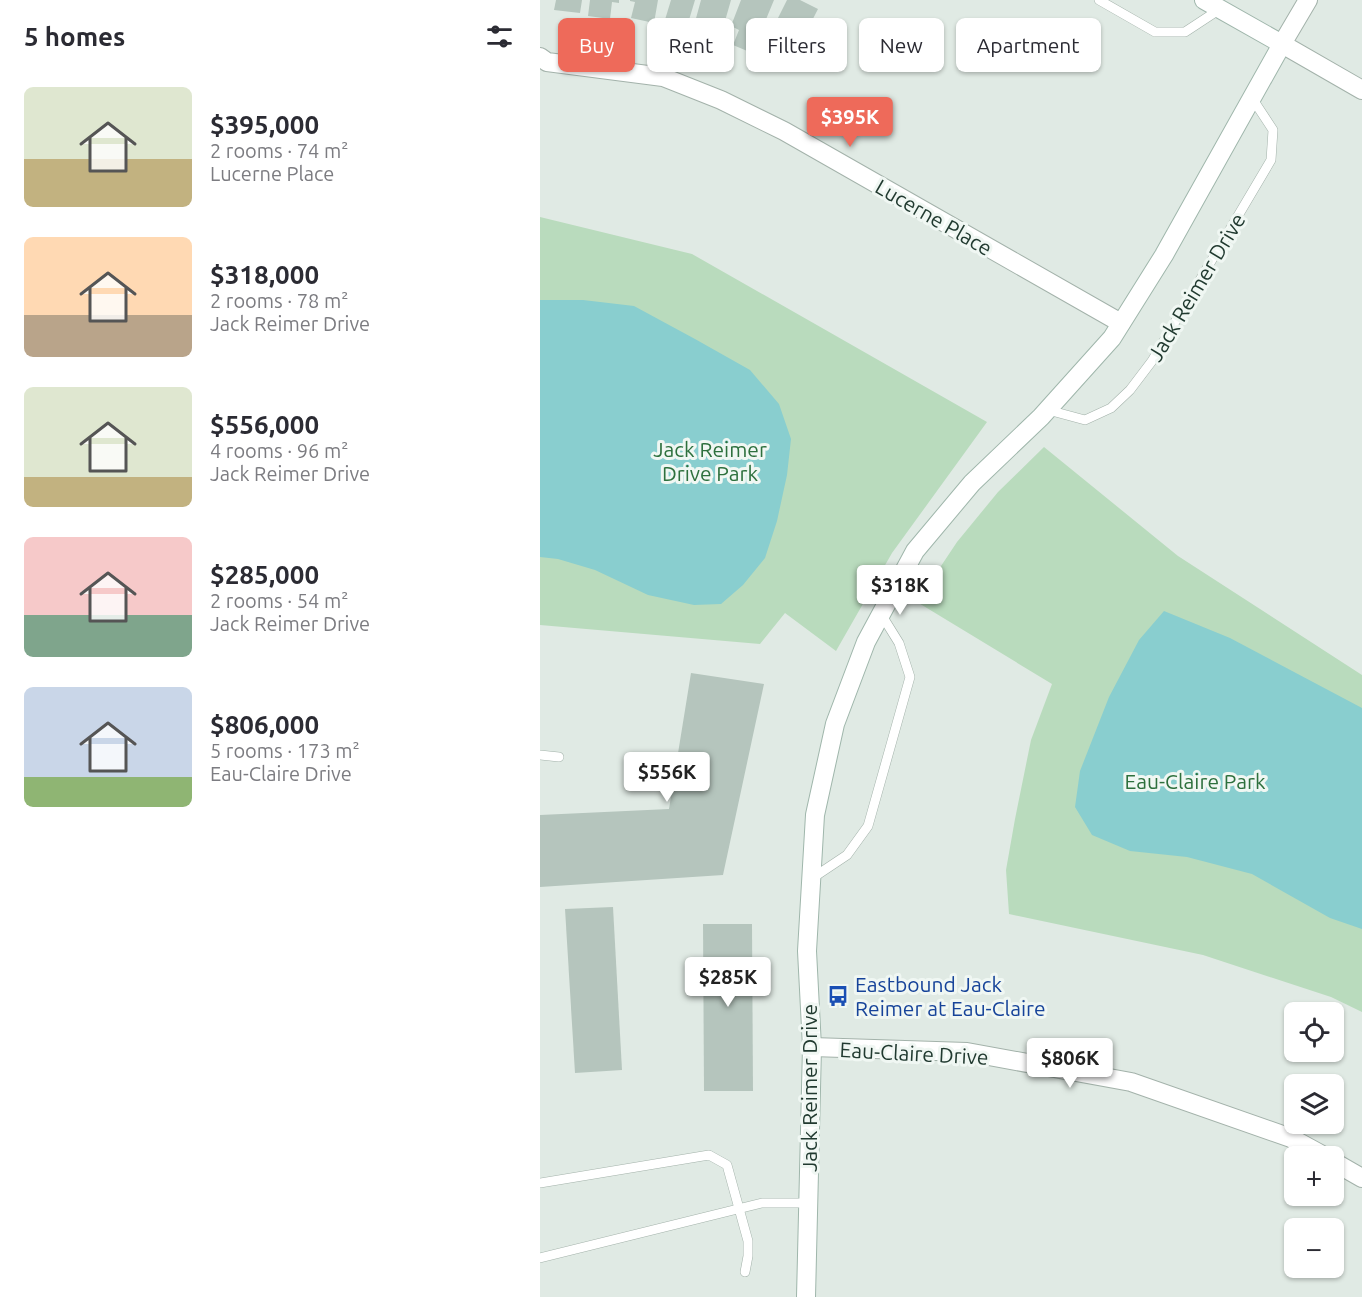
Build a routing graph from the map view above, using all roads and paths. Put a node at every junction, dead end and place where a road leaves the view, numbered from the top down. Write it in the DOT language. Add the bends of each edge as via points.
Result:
graph roads {
  1 [pos="1099,0"];
  2 [pos="1204,0"];
  3 [pos="1308,0"];
  4 [pos="1220,9"];
  5 [pos="1282,44"];
  6 [pos="540,57"];
  7 [pos="1362,90"];
  8 [pos="1252,98"];
  9 [pos="1121,323"];
  10 [pos="1048,410"];
  11 [pos="881,614"];
  12 [pos="540,755"];
  13 [pos="559,757"];
  14 [pos="811,879"];
  15 [pos="812,1047"];
  16 [pos="1306,1146"];
  17 [pos="1344,1168"];
  18 [pos="1362,1178"];
  19 [pos="540,1183"];
  20 [pos="808,1203"];
  21 [pos="740,1208"];
  22 [pos="540,1258"];
  23 [pos="745,1272"];
  24 [pos="806,1297"];
  1 -- 4 [label="lane" via="1155,32 1185,32"];
  2 -- 4 [label="street"];
  3 -- 5 [label="street, Jack Reimer Drive"];
  4 -- 5 [label="street"];
  5 -- 7 [label="street"];
  5 -- 8 [label="street, Jack Reimer Drive"];
  6 -- 9 [label="street, Lucerne Place" via="547,62 663,77 722,100 784,131"];
  8 -- 9 [label="street, Jack Reimer Drive"];
  8 -- 10 [label="lane, Jack Reimer Drive" via="1273,130 1271,160 1152,361 1111,408 1084,420"];
  9 -- 10 [label="street, Jack Reimer Drive"];
  10 -- 11 [label="street, Jack Reimer Drive" via="972,483 915,551"];
  11 -- 14 [label="street, Jack Reimer Drive" via="866,642 835,724 815,815"];
  11 -- 14 [label="lane" via="899,643 910,677 868,826 846,855"];
  12 -- 13 [label="lane"];
  14 -- 15 [label="street, Jack Reimer Drive" via="807,951"];
  15 -- 16 [label="street, Eau-Claire Drive" via="968,1052 1131,1082"];
  15 -- 20 [label="street, Jack Reimer Drive"];
  17 -- 18 [label="street"];
  19 -- 21 [label="lane" via="709,1155 727,1165"];
  20 -- 21 [label="lane" via="762,1203"];
  20 -- 24 [label="street, Jack Reimer Drive"];
  21 -- 22 [label="lane"];
  21 -- 23 [label="lane" via="748,1241"];
}
